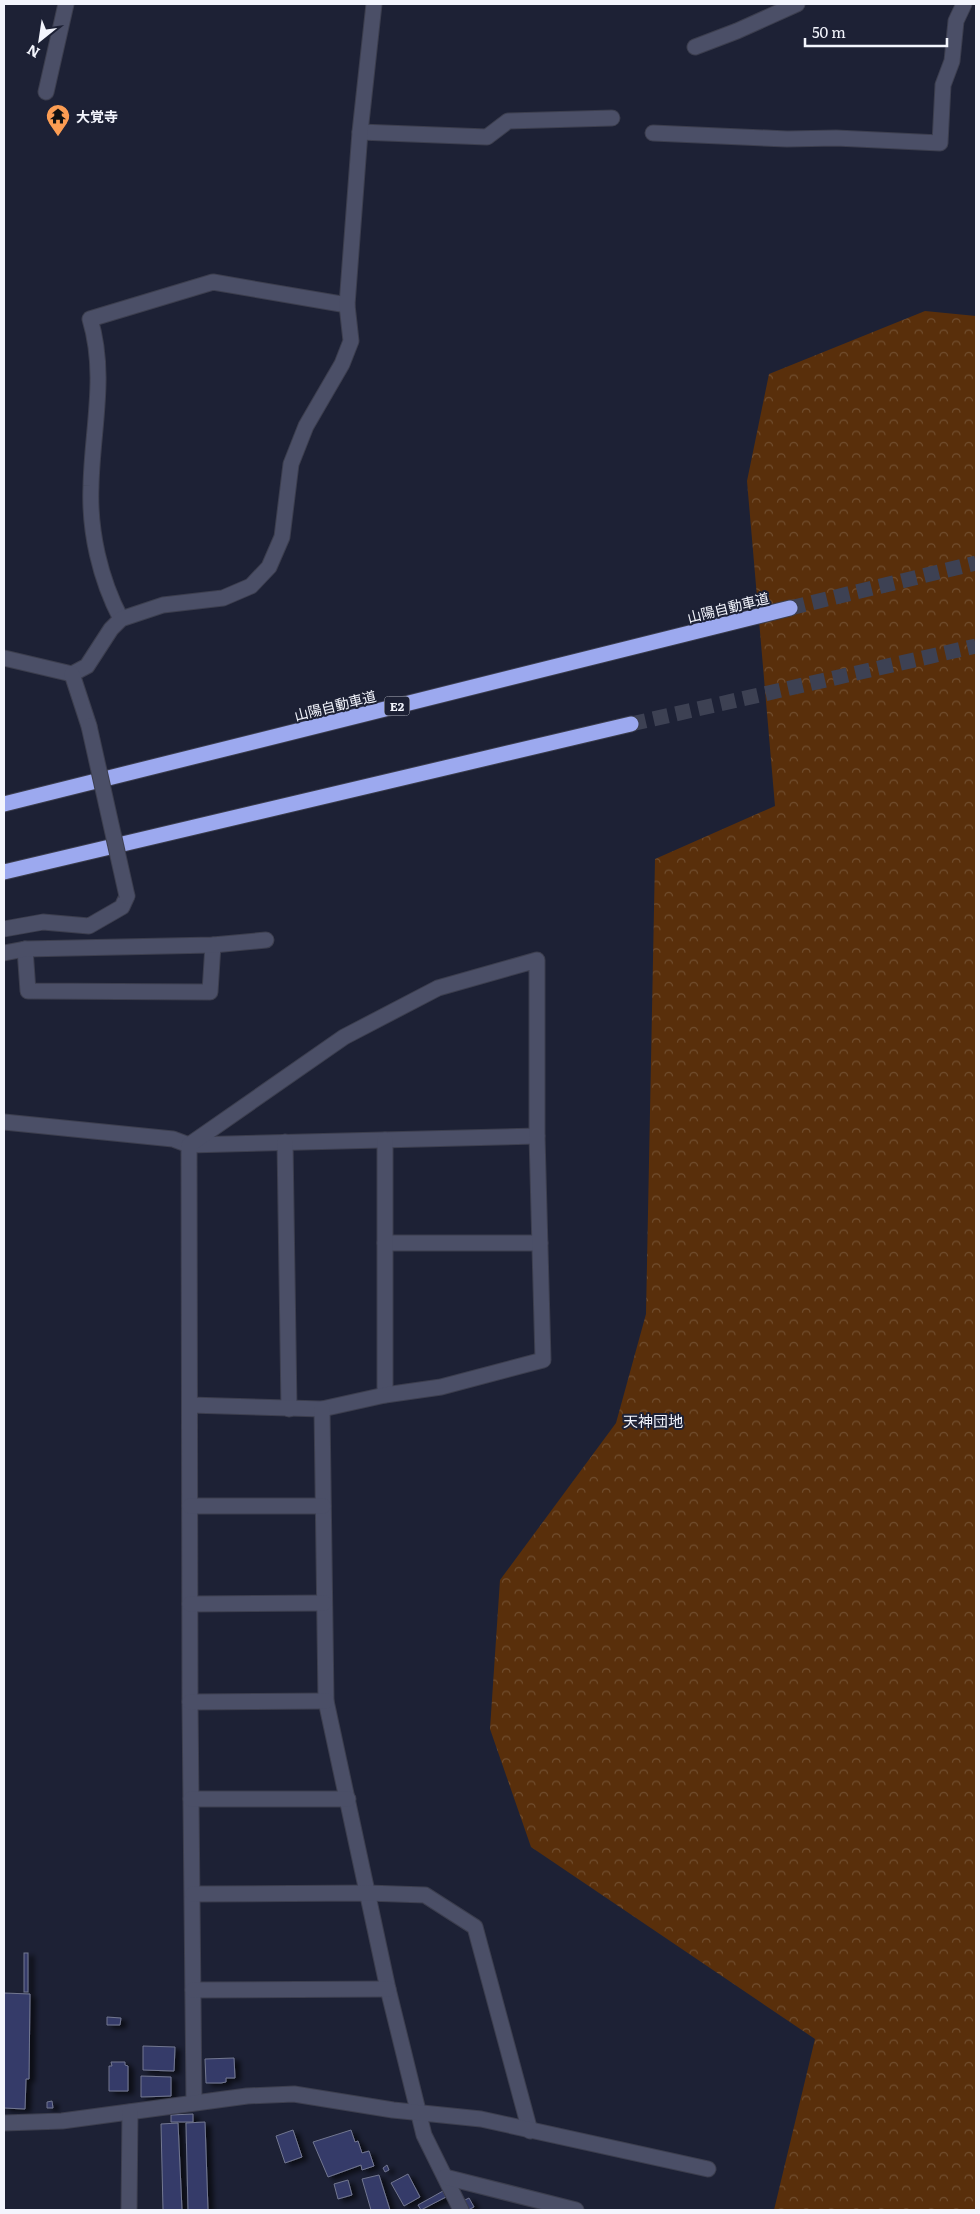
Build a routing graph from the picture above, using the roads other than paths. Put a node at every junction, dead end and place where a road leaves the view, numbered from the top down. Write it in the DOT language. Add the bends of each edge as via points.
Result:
graph roads {
  1 [pos="66,4"];
  2 [pos="374,4"];
  3 [pos="797,4"];
  4 [pos="967,8"];
  5 [pos="695,47"];
  6 [pos="46,92"];
  7 [pos="612,118"];
  8 [pos="360,132"];
  9 [pos="653,133"];
  10 [pos="347,305"];
  11 [pos="790,608"];
  12 [pos="121,619"];
  13 [pos="4,658"];
  14 [pos="72,674"];
  15 [pos="631,724"];
  16 [pos="4,804"];
  17 [pos="4,872"];
  18 [pos="4,929"];
  19 [pos="266,940"];
  20 [pos="213,945"];
  21 [pos="25,949"];
  22 [pos="4,953"];
  23 [pos="4,1122"];
  24 [pos="537,1136"];
  25 [pos="385,1140"];
  26 [pos="285,1142"];
  27 [pos="189,1145"];
  28 [pos="385,1242"];
  29 [pos="540,1243"];
  30 [pos="385,1395"];
  31 [pos="190,1405"];
  32 [pos="289,1409"];
  33 [pos="322,1409"];
  34 [pos="190,1506"];
  35 [pos="323,1506"];
  36 [pos="324,1603"];
  37 [pos="190,1604"];
  38 [pos="326,1701"];
  39 [pos="190,1702"];
  40 [pos="191,1798"];
  41 [pos="348,1799"];
  42 [pos="367,1892"];
  43 [pos="193,1894"];
  44 [pos="388,1989"];
  45 [pos="193,1990"];
  46 [pos="194,2102"];
  47 [pos="130,2112"];
  48 [pos="418,2112"];
  49 [pos="4,2123"];
  50 [pos="530,2131"];
  51 [pos="708,2169"];
  52 [pos="445,2177"];
  53 [pos="569,2209"];
  54 [pos="129,2210"];
  55 [pos="461,2210"];
  1 -- 6 [label="street"];
  2 -- 8 [label="street"];
  3 -- 5 [label="street"];
  4 -- 9 [label="street" via="956,21 952,62 943,85 940,143"];
  7 -- 8 [label="street" via="508,121 487,137"];
  8 -- 10 [label="street"];
  10 -- 12 [label="street" via="351,341 342,364 306,426 291,464 282,538 269,566 251,586 223,598 163,605"];
  10 -- 12 [label="street" via="213,282 90,319 98,360 90,509 100,567 109,597"];
  11 -- 16 [label="highway, 山陽自動車道 / E2"];
  12 -- 14 [label="street" via="111,628 87,666"];
  13 -- 14 [label="street"];
  14 -- 18 [label="street, bridge" via="89,726 127,896 122,907 89,926 44,922"];
  15 -- 17 [label="highway"];
  19 -- 20 [label="street"];
  20 -- 21 [label="street"];
  20 -- 21 [label="street" via="210,992 28,991"];
  21 -- 22 [label="street"];
  23 -- 27 [label="street" via="173,1139"];
  24 -- 25 [label="street"];
  24 -- 27 [label="street" via="537,960 438,988 344,1036"];
  24 -- 29 [label="street"];
  25 -- 26 [label="street"];
  25 -- 28 [label="street"];
  26 -- 27 [label="street"];
  26 -- 32 [label="street"];
  27 -- 31 [label="street"];
  28 -- 29 [label="street"];
  28 -- 30 [label="street"];
  29 -- 30 [label="street" via="543,1360 440,1387"];
  30 -- 33 [label="street"];
  31 -- 32 [label="street"];
  31 -- 34 [label="street"];
  32 -- 33 [label="street"];
  33 -- 35 [label="street"];
  34 -- 35 [label="street"];
  34 -- 37 [label="street"];
  35 -- 36 [label="street"];
  36 -- 37 [label="street"];
  36 -- 38 [label="street"];
  37 -- 39 [label="street"];
  38 -- 39 [label="street"];
  38 -- 41 [label="street"];
  39 -- 40 [label="street"];
  40 -- 41 [label="street"];
  40 -- 43 [label="street"];
  41 -- 42 [label="street"];
  42 -- 43 [label="street"];
  42 -- 44 [label="street"];
  42 -- 50 [label="street" via="425,1895 476,1927"];
  43 -- 45 [label="street"];
  44 -- 45 [label="street"];
  44 -- 48 [label="street"];
  45 -- 46 [label="street"];
  46 -- 47 [label="street"];
  46 -- 48 [label="street" via="294,2094"];
  47 -- 49 [label="street" via="62,2121"];
  47 -- 54 [label="street"];
  48 -- 50 [label="street" via="481,2119"];
  48 -- 52 [label="street" via="424,2135"];
  50 -- 51 [label="street"];
  52 -- 53 [label="street"];
  52 -- 55 [label="street"];
}
